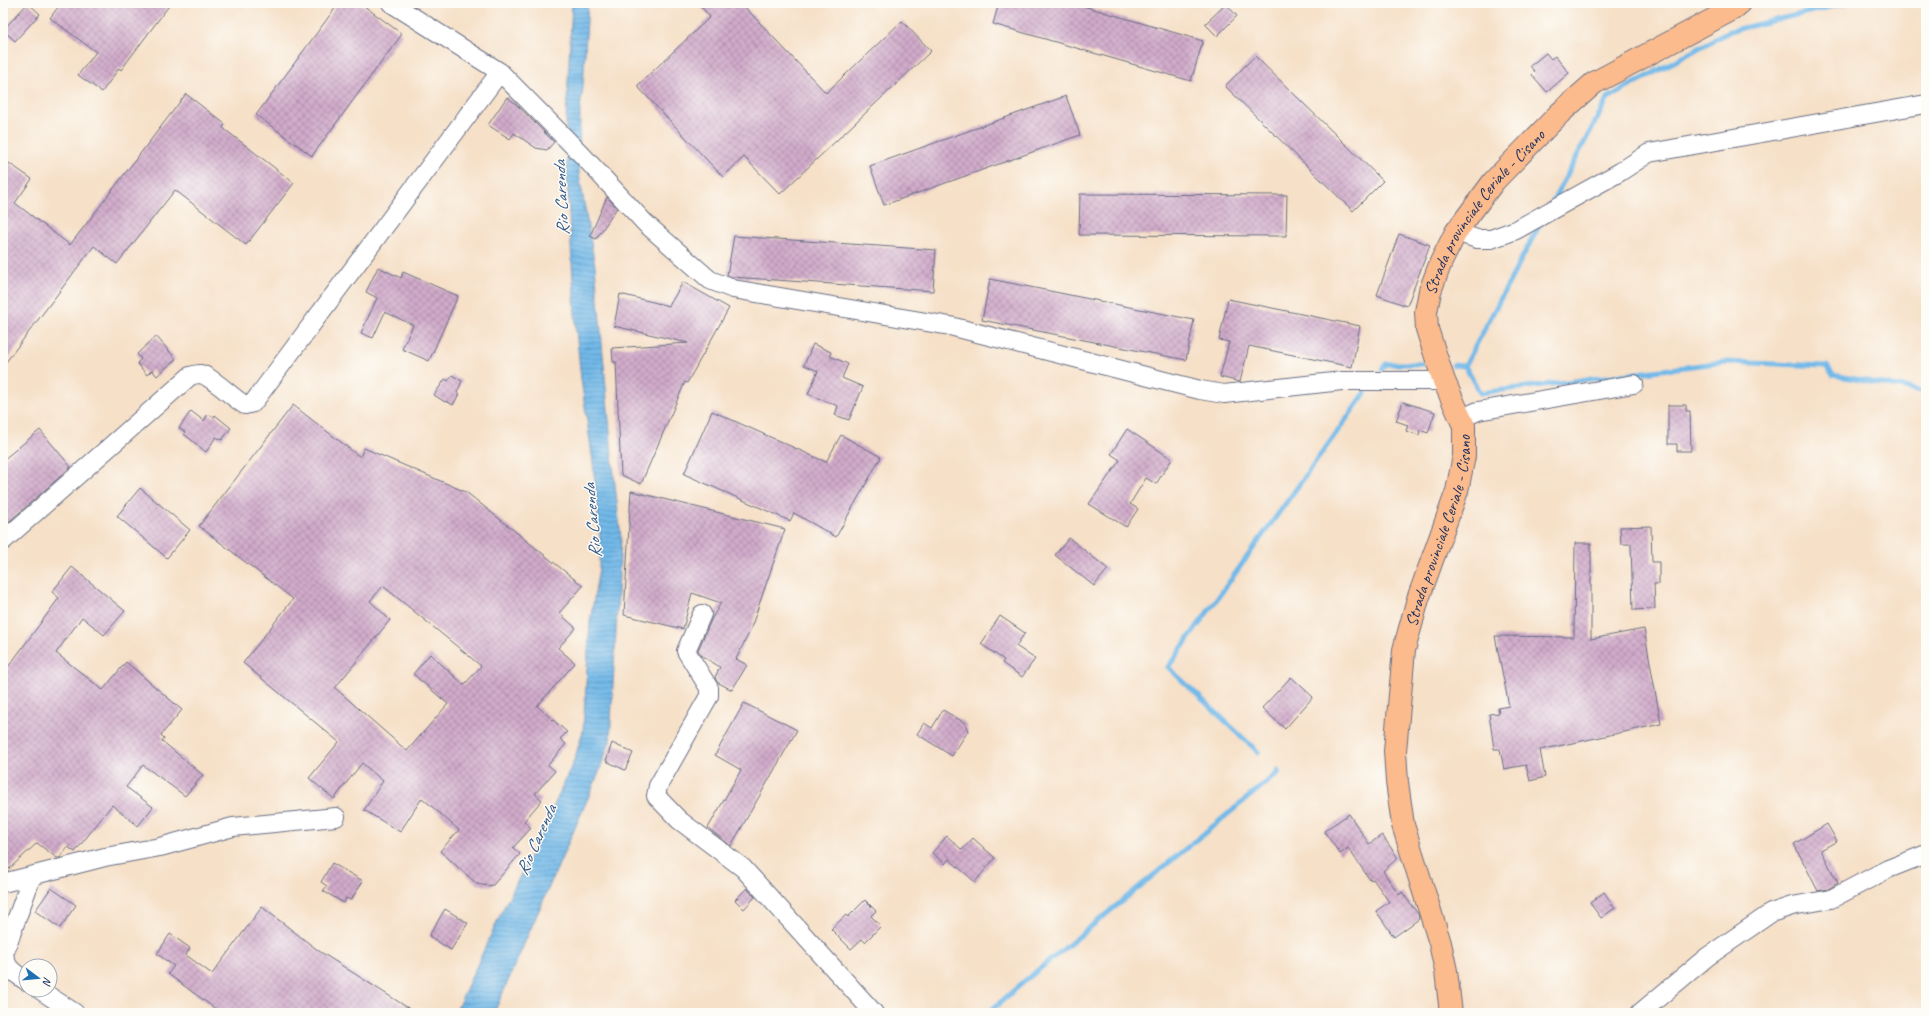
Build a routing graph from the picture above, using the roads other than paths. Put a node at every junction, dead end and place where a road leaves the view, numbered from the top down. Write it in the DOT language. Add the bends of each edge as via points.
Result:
graph roads {
  1 [pos="391,3"];
  2 [pos="1740,3"];
  3 [pos="500,72"];
  4 [pos="1926,104"];
  5 [pos="1456,232"];
  6 [pos="1444,381"];
  7 [pos="1634,384"];
  8 [pos="1462,418"];
  9 [pos="3,541"];
  10 [pos="702,614"];
  11 [pos="336,817"];
  12 [pos="1926,854"];
  13 [pos="32,876"];
  14 [pos="3,883"];
  15 [pos="18,975"];
  16 [pos="52,998"];
  17 [pos="75,1013"];
  18 [pos="874,1013"];
  19 [pos="1451,1013"];
  20 [pos="1640,1013"];
  1 -- 3 [label="street"];
  2 -- 5 [label="main road, Strada provinciale Ceriale - Cisano" via="1594,83 1560,113 1506,168"];
  3 -- 6 [label="street" via="651,228 710,280 733,289 950,326 1224,394 1342,381"];
  3 -- 9 [label="street" via="253,403 245,405 237,401 206,376 190,376"];
  4 -- 5 [label="street" via="1649,153 1516,230 1491,239 1477,239"];
  5 -- 6 [label="main road, Strada provinciale Ceriale - Cisano" via="1430,291 1426,312 1427,329"];
  6 -- 8 [label="main road, Strada provinciale Ceriale - Cisano"];
  7 -- 8 [label="street" via="1478,411"];
  8 -- 19 [label="main road, Strada provinciale Ceriale - Cisano" via="1464,456 1457,491 1418,599 1404,650 1395,750 1403,825 1440,943"];
  10 -- 18 [label="street" via="686,651 709,688 709,696 658,786 656,796 679,820 742,868"];
  11 -- 13 [label="street" via="233,827 160,848 105,857"];
  12 -- 20 [label="street" via="1888,869 1831,899 1792,906 1771,913 1707,957"];
  13 -- 14 [label="street"];
  13 -- 15 [label="street" via="4,954 8,968"];
  16 -- 17 [label="street"];
}
